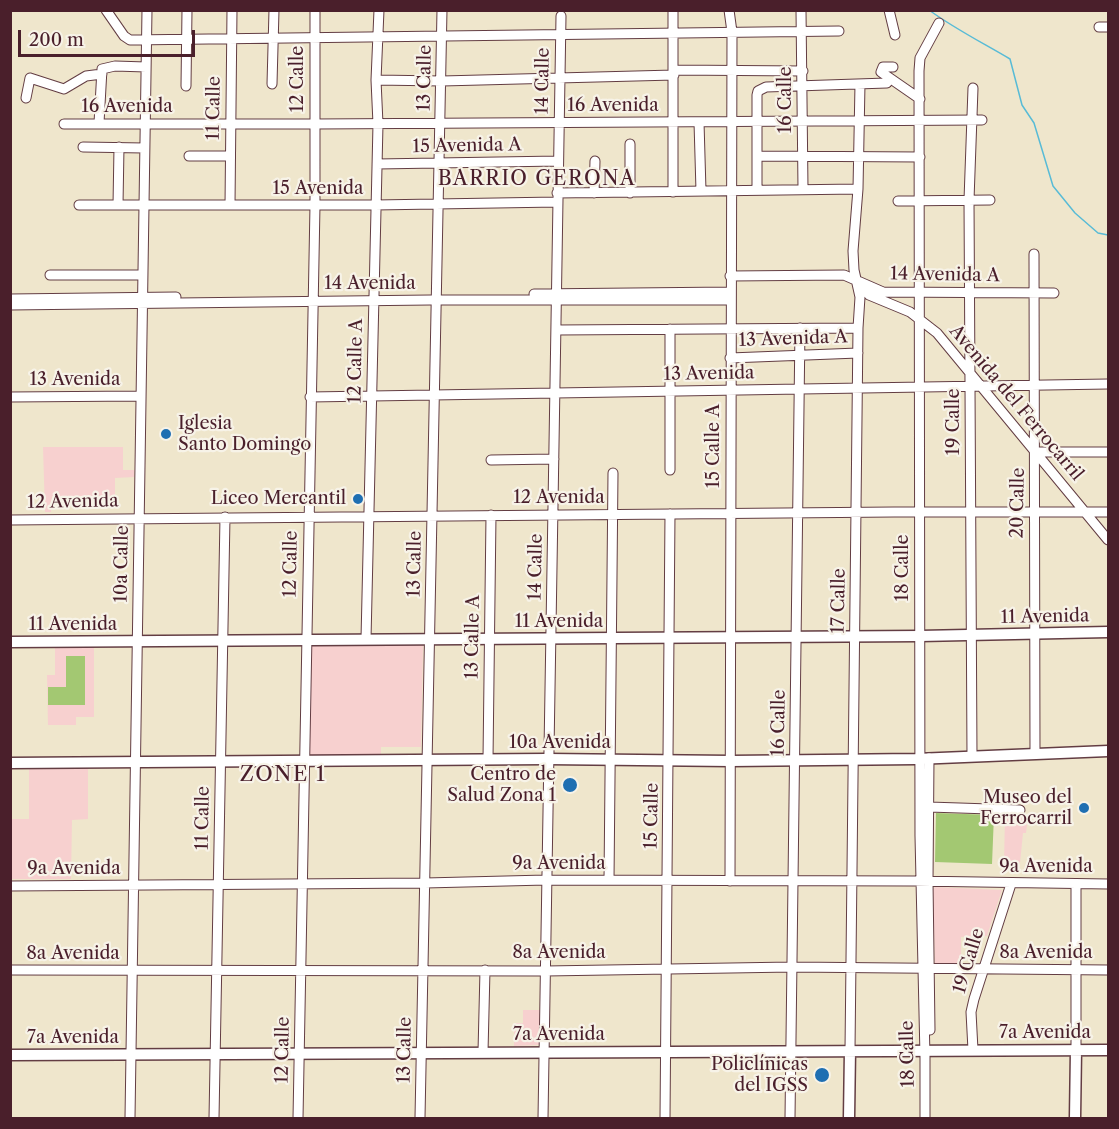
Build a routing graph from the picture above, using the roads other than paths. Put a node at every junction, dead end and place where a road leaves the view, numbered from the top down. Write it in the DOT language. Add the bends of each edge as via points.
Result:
graph roads {
  1 [pos="106,10"];
  2 [pos="147,10"];
  3 [pos="187,10"];
  4 [pos="232,10"];
  5 [pos="274,10"];
  6 [pos="315,10"];
  7 [pos="379,10"];
  8 [pos="442,10"];
  9 [pos="673,10"];
  10 [pos="729,10"];
  11 [pos="801,10"];
  12 [pos="890,10"];
  13 [pos="561,16"];
  14 [pos="939,23"];
  15 [pos="839,31"];
  16 [pos="673,32"];
  17 [pos="732,32"];
  18 [pos="803,32"];
  19 [pos="560,34"];
  20 [pos="895,35"];
  21 [pos="442,37"];
  22 [pos="232,38"];
  23 [pos="274,38"];
  24 [pos="314,38"];
  25 [pos="377,38"];
  26 [pos="147,40"];
  27 [pos="187,40"];
  28 [pos="146,67"];
  29 [pos="892,67"];
  30 [pos="732,70"];
  31 [pos="803,71"];
  32 [pos="102,72"];
  33 [pos="674,73"];
  34 [pos="559,78"];
  35 [pos="376,80"];
  36 [pos="442,81"];
  37 [pos="887,83"];
  38 [pos="272,84"];
  39 [pos="803,84"];
  40 [pos="860,84"];
  41 [pos="186,86"];
  42 [pos="973,88"];
  43 [pos="26,98"];
  44 [pos="920,99"];
  45 [pos="972,120"];
  46 [pos="982,120"];
  47 [pos="802,121"];
  48 [pos="859,121"];
  49 [pos="920,121"];
  50 [pos="674,122"];
  51 [pos="699,122"];
  52 [pos="731,122"];
  53 [pos="757,122"];
  54 [pos="64,123"];
  55 [pos="99,123"];
  56 [pos="145,123"];
  57 [pos="441,123"];
  58 [pos="559,123"];
  59 [pos="231,124"];
  60 [pos="315,124"];
  61 [pos="378,124"];
  62 [pos="630,144"];
  63 [pos="83,147"];
  64 [pos="119,147"];
  65 [pos="144,148"];
  66 [pos="189,156"];
  67 [pos="230,156"];
  68 [pos="758,156"];
  69 [pos="803,156"];
  70 [pos="858,156"];
  71 [pos="920,157"];
  72 [pos="558,161"];
  73 [pos="595,161"];
  74 [pos="440,163"];
  75 [pos="377,164"];
  76 [pos="803,189"];
  77 [pos="858,189"];
  78 [pos="757,190"];
  79 [pos="701,191"];
  80 [pos="731,191"];
  81 [pos="673,192"];
  82 [pos="594,193"];
  83 [pos="630,193"];
  84 [pos="557,198"];
  85 [pos="969,200"];
  86 [pos="990,200"];
  87 [pos="898,201"];
  88 [pos="920,201"];
  89 [pos="439,204"];
  90 [pos="79,205"];
  91 [pos="118,205"];
  92 [pos="143,205"];
  93 [pos="230,205"];
  94 [pos="315,205"];
  95 [pos="375,205"];
  96 [pos="1034,254"];
  97 [pos="50,274"];
  98 [pos="142,275"];
  99 [pos="730,276"];
  100 [pos="857,282"];
  101 [pos="920,292"];
  102 [pos="969,292"];
  103 [pos="1033,293"];
  104 [pos="1054,293"];
  105 [pos="730,296"];
  106 [pos="437,297"];
  107 [pos="556,297"];
  108 [pos="10,298"];
  109 [pos="314,298"];
  110 [pos="374,298"];
  111 [pos="141,300"];
  112 [pos="10,305"];
  113 [pos="920,319"];
  114 [pos="800,328"];
  115 [pos="858,328"];
  116 [pos="670,329"];
  117 [pos="730,329"];
  118 [pos="556,330"];
  119 [pos="858,354"];
  120 [pos="800,356"];
  121 [pos="730,358"];
  122 [pos="970,371"];
  123 [pos="1108,384"];
  124 [pos="982,386"];
  125 [pos="1036,386"];
  126 [pos="920,387"];
  127 [pos="970,387"];
  128 [pos="858,388"];
  129 [pos="799,389"];
  130 [pos="730,390"];
  131 [pos="670,391"];
  132 [pos="555,393"];
  133 [pos="436,395"];
  134 [pos="140,396"];
  135 [pos="372,396"];
  136 [pos="10,397"];
  137 [pos="310,397"];
  138 [pos="1035,452"];
  139 [pos="1108,452"];
  140 [pos="491,459"];
  141 [pos="554,459"];
  142 [pos="670,470"];
  143 [pos="613,473"];
  144 [pos="920,512"];
  145 [pos="971,512"];
  146 [pos="1034,512"];
  147 [pos="1086,512"];
  148 [pos="1108,512"];
  149 [pos="730,513"];
  150 [pos="798,513"];
  151 [pos="857,513"];
  152 [pos="670,514"];
  153 [pos="491,515"];
  154 [pos="553,515"];
  155 [pos="614,515"];
  156 [pos="370,516"];
  157 [pos="432,516"];
  158 [pos="225,517"];
  159 [pos="308,517"];
  160 [pos="139,518"];
  161 [pos="10,520"];
  162 [pos="1108,540"];
  163 [pos="1108,632"];
  164 [pos="1034,634"];
  165 [pos="970,635"];
  166 [pos="796,636"];
  167 [pos="855,636"];
  168 [pos="920,636"];
  169 [pos="669,637"];
  170 [pos="730,637"];
  171 [pos="551,638"];
  172 [pos="612,638"];
  173 [pos="366,639"];
  174 [pos="430,639"];
  175 [pos="490,639"];
  176 [pos="223,640"];
  177 [pos="306,640"];
  178 [pos="138,641"];
  179 [pos="10,642"];
  180 [pos="1108,743"];
  181 [pos="1087,750"];
  182 [pos="1108,751"];
  183 [pos="1035,753"];
  184 [pos="972,756"];
  185 [pos="488,759"];
  186 [pos="547,759"];
  187 [pos="609,759"];
  188 [pos="669,759"];
  189 [pos="853,759"];
  190 [pos="925,759"];
  191 [pos="220,760"];
  192 [pos="428,760"];
  193 [pos="731,760"];
  194 [pos="795,760"];
  195 [pos="304,761"];
  196 [pos="135,762"];
  197 [pos="10,763"];
  198 [pos="929,807"];
  199 [pos="1020,810"];
  200 [pos="546,880"];
  201 [pos="609,880"];
  202 [pos="852,880"];
  203 [pos="668,881"];
  204 [pos="730,881"];
  205 [pos="793,881"];
  206 [pos="924,881"];
  207 [pos="218,884"];
  208 [pos="302,884"];
  209 [pos="425,884"];
  210 [pos="1011,884"];
  211 [pos="1076,884"];
  212 [pos="1108,884"];
  213 [pos="132,885"];
  214 [pos="10,886"];
  215 [pos="792,967"];
  216 [pos="667,969"];
  217 [pos="851,969"];
  218 [pos="926,969"];
  219 [pos="10,970"];
  220 [pos="133,970"];
  221 [pos="217,970"];
  222 [pos="301,970"];
  223 [pos="423,970"];
  224 [pos="485,970"];
  225 [pos="984,970"];
  226 [pos="1076,970"];
  227 [pos="1108,970"];
  228 [pos="546,971"];
  229 [pos="850,1050"];
  230 [pos="927,1050"];
  231 [pos="973,1050"];
  232 [pos="1076,1050"];
  233 [pos="1108,1050"];
  234 [pos="666,1051"];
  235 [pos="791,1051"];
  236 [pos="483,1052"];
  237 [pos="544,1052"];
  238 [pos="299,1053"];
  239 [pos="421,1053"];
  240 [pos="131,1054"];
  241 [pos="215,1054"];
  242 [pos="10,1055"];
  243 [pos="130,1119"];
  244 [pos="214,1119"];
  245 [pos="298,1119"];
  246 [pos="420,1119"];
  247 [pos="543,1119"];
  248 [pos="665,1119"];
  249 [pos="790,1119"];
  250 [pos="849,1119"];
  251 [pos="925,1119"];
  252 [pos="1075,1119"];
  1 -- 26 [label="street" via="130,40"];
  2 -- 26 [label="street, 10a Calle"];
  3 -- 27 [label="street"];
  4 -- 22 [label="street, 11 Calle"];
  5 -- 23 [label="street"];
  6 -- 24 [label="street, 12 Calle"];
  7 -- 25 [label="street, 12 Calle A"];
  8 -- 21 [label="street, 13 Calle"];
  9 -- 16 [label="street"];
  10 -- 17 [label="street, 15 Calle A"];
  11 -- 18 [label="street, 16 Calle"];
  12 -- 20 [label="street"];
  13 -- 19 [label="street, 14 Calle"];
  14 -- 44 [label="street, 18 Calle" via="920,58"];
  15 -- 18 [label="street"];
  16 -- 17 [label="street"];
  16 -- 19 [label="street"];
  16 -- 33 [label="street"];
  17 -- 18 [label="street"];
  17 -- 30 [label="street, 15 Calle A"];
  18 -- 31 [label="street, 16 Calle"];
  19 -- 21 [label="street"];
  19 -- 34 [label="street, 14 Calle"];
  21 -- 25 [label="street"];
  21 -- 36 [label="street, 13 Calle"];
  22 -- 23 [label="street"];
  22 -- 27 [label="street"];
  22 -- 59 [label="street, 11 Calle"];
  23 -- 24 [label="street"];
  23 -- 38 [label="street"];
  24 -- 25 [label="street"];
  24 -- 60 [label="street, 12 Calle"];
  25 -- 35 [label="street, 12 Calle A"];
  26 -- 27 [label="street"];
  26 -- 28 [label="street, 10a Calle"];
  27 -- 41 [label="street"];
  28 -- 32 [label="street" via="115,66"];
  28 -- 56 [label="street, 10a Calle"];
  29 -- 44 [label="street" via="883,67 881,72"];
  30 -- 31 [label="street"];
  30 -- 33 [label="street"];
  30 -- 52 [label="street, 15 Calle A"];
  31 -- 39 [label="street, 16 Calle"];
  32 -- 43 [label="street" via="64,89 30,78"];
  32 -- 55 [label="street"];
  33 -- 34 [label="street"];
  33 -- 50 [label="street"];
  34 -- 36 [label="street"];
  34 -- 58 [label="street, 14 Calle"];
  35 -- 36 [label="street"];
  35 -- 61 [label="street, 12 Calle A"];
  36 -- 57 [label="street, 13 Calle"];
  37 -- 40 [label="street"];
  39 -- 40 [label="street"];
  39 -- 47 [label="street, 16 Calle"];
  39 -- 53 [label="street" via="758,91"];
  40 -- 48 [label="street, 17 Calle"];
  42 -- 45 [label="street, 19 Calle"];
  44 -- 49 [label="street, 18 Calle"];
  45 -- 46 [label="street, 16 Avenida"];
  45 -- 49 [label="street, 16 Avenida"];
  45 -- 85 [label="street, 19 Calle"];
  47 -- 48 [label="street, 16 Avenida"];
  47 -- 53 [label="street, 16 Avenida"];
  47 -- 69 [label="street, 16 Calle"];
  48 -- 49 [label="street, 16 Avenida"];
  48 -- 70 [label="street, 17 Calle"];
  49 -- 71 [label="street, 18 Calle"];
  50 -- 51 [label="street, 16 Avenida"];
  50 -- 58 [label="street, 16 Avenida"];
  50 -- 81 [label="street"];
  51 -- 52 [label="street, 16 Avenida"];
  51 -- 79 [label="street"];
  52 -- 53 [label="street, 16 Avenida"];
  52 -- 80 [label="street, 15 Calle A"];
  53 -- 68 [label="street"];
  54 -- 55 [label="street, 16 Avenida"];
  55 -- 56 [label="street, 16 Avenida"];
  56 -- 59 [label="street, 16 Avenida"];
  56 -- 65 [label="street, 10a Calle"];
  57 -- 58 [label="street, 16 Avenida"];
  57 -- 61 [label="street, 16 Avenida"];
  57 -- 74 [label="street, 13 Calle"];
  58 -- 72 [label="street, 14 Calle"];
  59 -- 60 [label="street, 16 Avenida"];
  59 -- 67 [label="street, 11 Calle"];
  60 -- 61 [label="street, 16 Avenida"];
  60 -- 94 [label="street, 12 Calle"];
  61 -- 75 [label="street, 12 Calle A"];
  62 -- 83 [label="street"];
  63 -- 64 [label="street"];
  64 -- 65 [label="street"];
  64 -- 91 [label="street"];
  65 -- 92 [label="street, 10a Calle"];
  66 -- 67 [label="street"];
  67 -- 93 [label="street, 11 Calle"];
  68 -- 69 [label="street"];
  68 -- 78 [label="street"];
  69 -- 70 [label="street"];
  69 -- 76 [label="street, 16 Calle"];
  70 -- 71 [label="street"];
  70 -- 77 [label="street, 17 Calle"];
  71 -- 88 [label="street, 18 Calle"];
  72 -- 74 [label="street, 15 Avenida A"];
  72 -- 84 [label="street, 14 Calle"];
  73 -- 82 [label="street"];
  74 -- 75 [label="street, 15 Avenida A"];
  74 -- 89 [label="street, 13 Calle"];
  75 -- 95 [label="street, 12 Calle A"];
  76 -- 77 [label="street, 15 Avenida"];
  76 -- 78 [label="street, 15 Avenida"];
  77 -- 100 [label="street, 17 Calle" via="852,251"];
  78 -- 80 [label="street, 15 Avenida"];
  79 -- 80 [label="street, 15 Avenida"];
  79 -- 81 [label="street, 15 Avenida"];
  80 -- 99 [label="street, 15 Calle A"];
  81 -- 83 [label="street, 15 Avenida"];
  82 -- 83 [label="street, 15 Avenida"];
  82 -- 84 [label="street, 15 Avenida"];
  84 -- 89 [label="street, 15 Avenida"];
  84 -- 107 [label="street, 14 Calle"];
  85 -- 86 [label="street"];
  85 -- 88 [label="street"];
  85 -- 102 [label="street, 19 Calle"];
  87 -- 88 [label="street"];
  88 -- 101 [label="street, 18 Calle"];
  89 -- 95 [label="street, 15 Avenida"];
  89 -- 106 [label="street, 13 Calle"];
  90 -- 91 [label="street, 15 Avenida"];
  91 -- 92 [label="street, 15 Avenida"];
  92 -- 93 [label="street, 15 Avenida"];
  92 -- 98 [label="street, 10a Calle"];
  93 -- 94 [label="street, 15 Avenida"];
  94 -- 95 [label="street, 15 Avenida"];
  94 -- 109 [label="street, 12 Calle"];
  95 -- 110 [label="street, 12 Calle A"];
  96 -- 103 [label="street, 20 Calle"];
  97 -- 98 [label="street"];
  98 -- 111 [label="street, 10a Calle"];
  99 -- 100 [label="street, 14 Avenida A" via="844,275"];
  99 -- 105 [label="street, 15 Calle A"];
  100 -- 101 [label="street, 14 Avenida A" via="884,292"];
  100 -- 113 [label="street, Avenida del Ferrocarril" via="869,295"];
  100 -- 115 [label="street, 17 Calle"];
  101 -- 102 [label="street, 14 Avenida A"];
  101 -- 113 [label="street, 18 Calle"];
  102 -- 103 [label="street, 14 Avenida A"];
  102 -- 122 [label="street, 19 Calle"];
  103 -- 104 [label="street, 14 Avenida A"];
  103 -- 125 [label="street, 20 Calle"];
  105 -- 107 [label="street, 14 Avenida"];
  105 -- 117 [label="street, 15 Calle A"];
  106 -- 107 [label="street, 14 Avenida"];
  106 -- 110 [label="street, 14 Avenida"];
  106 -- 133 [label="street, 13 Calle"];
  107 -- 118 [label="street, 14 Calle"];
  108 -- 111 [label="street"];
  109 -- 110 [label="street, 14 Avenida"];
  109 -- 111 [label="street, 14 Avenida"];
  109 -- 137 [label="street, 12 Calle"];
  110 -- 135 [label="street, 12 Calle A"];
  111 -- 112 [label="street, 14 Avenida"];
  111 -- 134 [label="street, 10a Calle"];
  113 -- 122 [label="street, Avenida del Ferrocarril"];
  113 -- 126 [label="street, 18 Calle"];
  114 -- 115 [label="street"];
  114 -- 117 [label="street"];
  114 -- 120 [label="street, 16 Calle"];
  115 -- 119 [label="street, 17 Calle"];
  116 -- 117 [label="street"];
  116 -- 118 [label="street"];
  116 -- 131 [label="street"];
  117 -- 121 [label="street, 15 Calle A"];
  118 -- 132 [label="street, 14 Calle"];
  119 -- 120 [label="street, 13 Avenida A"];
  119 -- 128 [label="street, 17 Calle"];
  120 -- 121 [label="street, 13 Avenida A"];
  120 -- 129 [label="street, 16 Calle"];
  121 -- 130 [label="street, 15 Calle A"];
  122 -- 124 [label="street, Avenida del Ferrocarril"];
  122 -- 127 [label="street, 19 Calle"];
  123 -- 125 [label="street, 13 Avenida"];
  124 -- 125 [label="street, 13 Avenida"];
  124 -- 127 [label="street, 13 Avenida"];
  124 -- 138 [label="street, Avenida del Ferrocarril"];
  125 -- 138 [label="street, 20 Calle"];
  126 -- 127 [label="street, 13 Avenida"];
  126 -- 128 [label="street, 13 Avenida"];
  126 -- 144 [label="street, 18 Calle"];
  127 -- 145 [label="street, 19 Calle"];
  128 -- 129 [label="street, 13 Avenida"];
  128 -- 151 [label="street, 17 Calle"];
  129 -- 130 [label="street, 13 Avenida"];
  129 -- 150 [label="street, 16 Calle"];
  130 -- 131 [label="street, 13 Avenida"];
  130 -- 149 [label="street, 15 Calle A"];
  131 -- 132 [label="street, 13 Avenida"];
  131 -- 142 [label="street"];
  132 -- 133 [label="street, 13 Avenida"];
  132 -- 141 [label="street, 14 Calle"];
  133 -- 135 [label="street, 13 Avenida"];
  133 -- 157 [label="street, 13 Calle"];
  134 -- 136 [label="street, 13 Avenida"];
  134 -- 160 [label="street, 10a Calle"];
  135 -- 137 [label="street, 13 Avenida"];
  135 -- 156 [label="street, 12 Calle A"];
  137 -- 159 [label="street, 12 Calle"];
  138 -- 139 [label="street"];
  138 -- 146 [label="street, 20 Calle"];
  138 -- 147 [label="street, Avenida del Ferrocarril"];
  140 -- 141 [label="street"];
  141 -- 154 [label="street, 14 Calle"];
  143 -- 155 [label="street"];
  144 -- 145 [label="street, 12 Avenida"];
  144 -- 151 [label="street, 12 Avenida"];
  144 -- 168 [label="street, 18 Calle"];
  145 -- 146 [label="street, 12 Avenida"];
  145 -- 165 [label="street, 19 Calle"];
  146 -- 147 [label="street, 12 Avenida"];
  146 -- 164 [label="street, 20 Calle"];
  147 -- 148 [label="street, 12 Avenida"];
  147 -- 162 [label="street, Avenida del Ferrocarril"];
  149 -- 150 [label="street, 12 Avenida"];
  149 -- 152 [label="street, 12 Avenida"];
  149 -- 170 [label="street, 15 Calle A"];
  150 -- 151 [label="street, 12 Avenida"];
  150 -- 166 [label="street, 16 Calle"];
  151 -- 167 [label="street, 17 Calle"];
  152 -- 155 [label="street, 12 Avenida"];
  152 -- 169 [label="street, 15 Calle"];
  153 -- 154 [label="street, 12 Avenida"];
  153 -- 157 [label="street, 12 Avenida"];
  153 -- 175 [label="street, 13 Calle A"];
  154 -- 155 [label="street, 12 Avenida"];
  154 -- 171 [label="street, 14 Calle"];
  155 -- 172 [label="street"];
  156 -- 157 [label="street, 12 Avenida"];
  156 -- 159 [label="street, 12 Avenida"];
  156 -- 173 [label="street, 12 Calle A"];
  157 -- 174 [label="street, 13 Calle"];
  158 -- 159 [label="street, 12 Avenida"];
  158 -- 160 [label="street, 12 Avenida"];
  158 -- 176 [label="street, 11 Calle"];
  159 -- 177 [label="street, 12 Calle"];
  160 -- 161 [label="street, 12 Avenida"];
  160 -- 178 [label="street, 10a Calle"];
  163 -- 164 [label="main road, 11 Avenida"];
  164 -- 165 [label="main road, 11 Avenida"];
  164 -- 183 [label="street, 20 Calle"];
  165 -- 168 [label="main road, 11 Avenida"];
  165 -- 184 [label="street, 19 Calle"];
  166 -- 167 [label="main road, 11 Avenida"];
  166 -- 170 [label="main road, 11 Avenida"];
  166 -- 194 [label="street, 16 Calle"];
  167 -- 168 [label="main road, 11 Avenida"];
  167 -- 189 [label="street, 17 Calle"];
  168 -- 190 [label="street, 18 Calle"];
  169 -- 170 [label="main road, 11 Avenida"];
  169 -- 172 [label="main road, 11 Avenida"];
  169 -- 188 [label="street, 15 Calle"];
  170 -- 193 [label="street, 15 Calle A"];
  171 -- 172 [label="main road, 11 Avenida"];
  171 -- 175 [label="main road, 11 Avenida"];
  171 -- 186 [label="street, 14 Calle"];
  172 -- 187 [label="street"];
  173 -- 174 [label="main road, 11 Avenida"];
  173 -- 177 [label="main road, 11 Avenida"];
  174 -- 175 [label="main road, 11 Avenida"];
  174 -- 192 [label="street, 13 Calle"];
  175 -- 185 [label="street, 13 Calle A"];
  176 -- 177 [label="main road, 11 Avenida"];
  176 -- 178 [label="main road, 11 Avenida"];
  176 -- 191 [label="street, 11 Calle"];
  177 -- 195 [label="street, 12 Calle"];
  178 -- 179 [label="main road, 11 Avenida"];
  178 -- 196 [label="street, 10a Calle"];
  180 -- 181 [label="main road"];
  181 -- 182 [label="main road, 10a Avenida"];
  181 -- 183 [label="main road, 10a Avenida"];
  183 -- 184 [label="main road, 10a Avenida"];
  184 -- 190 [label="main road, 10a Avenida"];
  185 -- 186 [label="main road, 10a Avenida"];
  185 -- 192 [label="main road, 10a Avenida"];
  186 -- 187 [label="main road, 10a Avenida"];
  186 -- 200 [label="street, 14 Calle"];
  187 -- 188 [label="main road, 10a Avenida"];
  187 -- 201 [label="street"];
  188 -- 193 [label="main road, 10a Avenida"];
  188 -- 203 [label="street, 15 Calle"];
  189 -- 190 [label="main road, 10a Avenida"];
  189 -- 194 [label="main road, 10a Avenida"];
  189 -- 202 [label="street, 17 Calle"];
  190 -- 198 [label="street, 18 Calle"];
  190 -- 206 [label="street, 18 Calle"];
  191 -- 195 [label="main road, 10a Avenida"];
  191 -- 196 [label="main road, 10a Avenida"];
  191 -- 207 [label="street, 11 Calle"];
  192 -- 195 [label="main road, 10a Avenida"];
  192 -- 209 [label="street, 13 Calle"];
  193 -- 194 [label="main road, 10a Avenida"];
  193 -- 204 [label="street, 15 Calle A"];
  194 -- 205 [label="street, 16 Calle"];
  195 -- 208 [label="street, 12 Calle"];
  196 -- 197 [label="main road, 10a Avenida"];
  196 -- 213 [label="street, 10a Calle"];
  198 -- 199 [label="street"];
  198 -- 206 [label="street, 18 Calle"];
  200 -- 201 [label="street, 9a Avenida"];
  200 -- 209 [label="street, 9a Avenida"];
  200 -- 228 [label="street, 14 Calle"];
  201 -- 203 [label="street, 9a Avenida"];
  202 -- 205 [label="street, 9a Avenida"];
  202 -- 206 [label="street, 9a Avenida"];
  202 -- 217 [label="street, 17 Calle"];
  203 -- 204 [label="street, 9a Avenida"];
  203 -- 216 [label="street, 15 Calle"];
  204 -- 205 [label="street, 9a Avenida"];
  205 -- 215 [label="street, 16 Calle"];
  206 -- 210 [label="street, 9a Avenida"];
  206 -- 218 [label="street, 18 Calle"];
  207 -- 208 [label="street, 9a Avenida"];
  207 -- 213 [label="street, 9a Avenida"];
  207 -- 221 [label="street, 11 Calle"];
  208 -- 209 [label="street, 9a Avenida"];
  208 -- 222 [label="street, 12 Calle"];
  209 -- 223 [label="street, 13 Calle"];
  210 -- 211 [label="street, 9a Avenida"];
  210 -- 225 [label="street, 19 Calle"];
  211 -- 212 [label="street, 9a Avenida"];
  211 -- 226 [label="street"];
  213 -- 214 [label="street, 9a Avenida"];
  213 -- 220 [label="street, 10a Calle"];
  215 -- 216 [label="street, 8a Avenida"];
  215 -- 217 [label="street, 8a Avenida"];
  215 -- 235 [label="street, 16 Calle"];
  216 -- 228 [label="street, 8a Avenida"];
  216 -- 234 [label="street, 15 Calle"];
  217 -- 218 [label="street, 8a Avenida"];
  217 -- 229 [label="street, 17 Calle"];
  218 -- 225 [label="street, 8a Avenida"];
  218 -- 230 [label="street, 18 Calle"];
  219 -- 220 [label="street, 8a Avenida"];
  220 -- 221 [label="street, 8a Avenida"];
  220 -- 240 [label="street, 10a Calle"];
  221 -- 222 [label="street, 8a Avenida"];
  221 -- 241 [label="street, 11 Calle"];
  222 -- 223 [label="street, 8a Avenida"];
  222 -- 238 [label="street, 12 Calle"];
  223 -- 224 [label="street, 8a Avenida"];
  223 -- 239 [label="street, 13 Calle"];
  224 -- 228 [label="street, 8a Avenida"];
  224 -- 236 [label="street"];
  225 -- 226 [label="street, 8a Avenida"];
  225 -- 231 [label="street, 19 Calle" via="971,1012"];
  226 -- 227 [label="street, 8a Avenida"];
  226 -- 232 [label="street"];
  228 -- 237 [label="street, 14 Calle"];
  229 -- 230 [label="main road, 7a Avenida"];
  229 -- 235 [label="main road, 7a Avenida"];
  229 -- 250 [label="main road, 17 Calle"];
  230 -- 231 [label="main road, 7a Avenida"];
  230 -- 251 [label="street, 18 Calle"];
  231 -- 232 [label="main road, 7a Avenida"];
  232 -- 233 [label="main road, 7a Avenida"];
  232 -- 252 [label="main road"];
  234 -- 235 [label="main road, 7a Avenida"];
  234 -- 237 [label="main road, 7a Avenida"];
  234 -- 248 [label="street, 15 Calle"];
  235 -- 249 [label="street, 16 Calle"];
  236 -- 237 [label="main road, 7a Avenida"];
  236 -- 239 [label="main road, 7a Avenida"];
  237 -- 247 [label="street, 14 Calle"];
  238 -- 239 [label="main road, 7a Avenida"];
  238 -- 241 [label="main road, 7a Avenida"];
  238 -- 245 [label="street, 12 Calle"];
  239 -- 246 [label="street, 13 Calle"];
  240 -- 241 [label="main road, 7a Avenida"];
  240 -- 242 [label="main road, 7a Avenida"];
  240 -- 243 [label="street, 10a Calle"];
  241 -- 244 [label="street, 11 Calle"];
}
